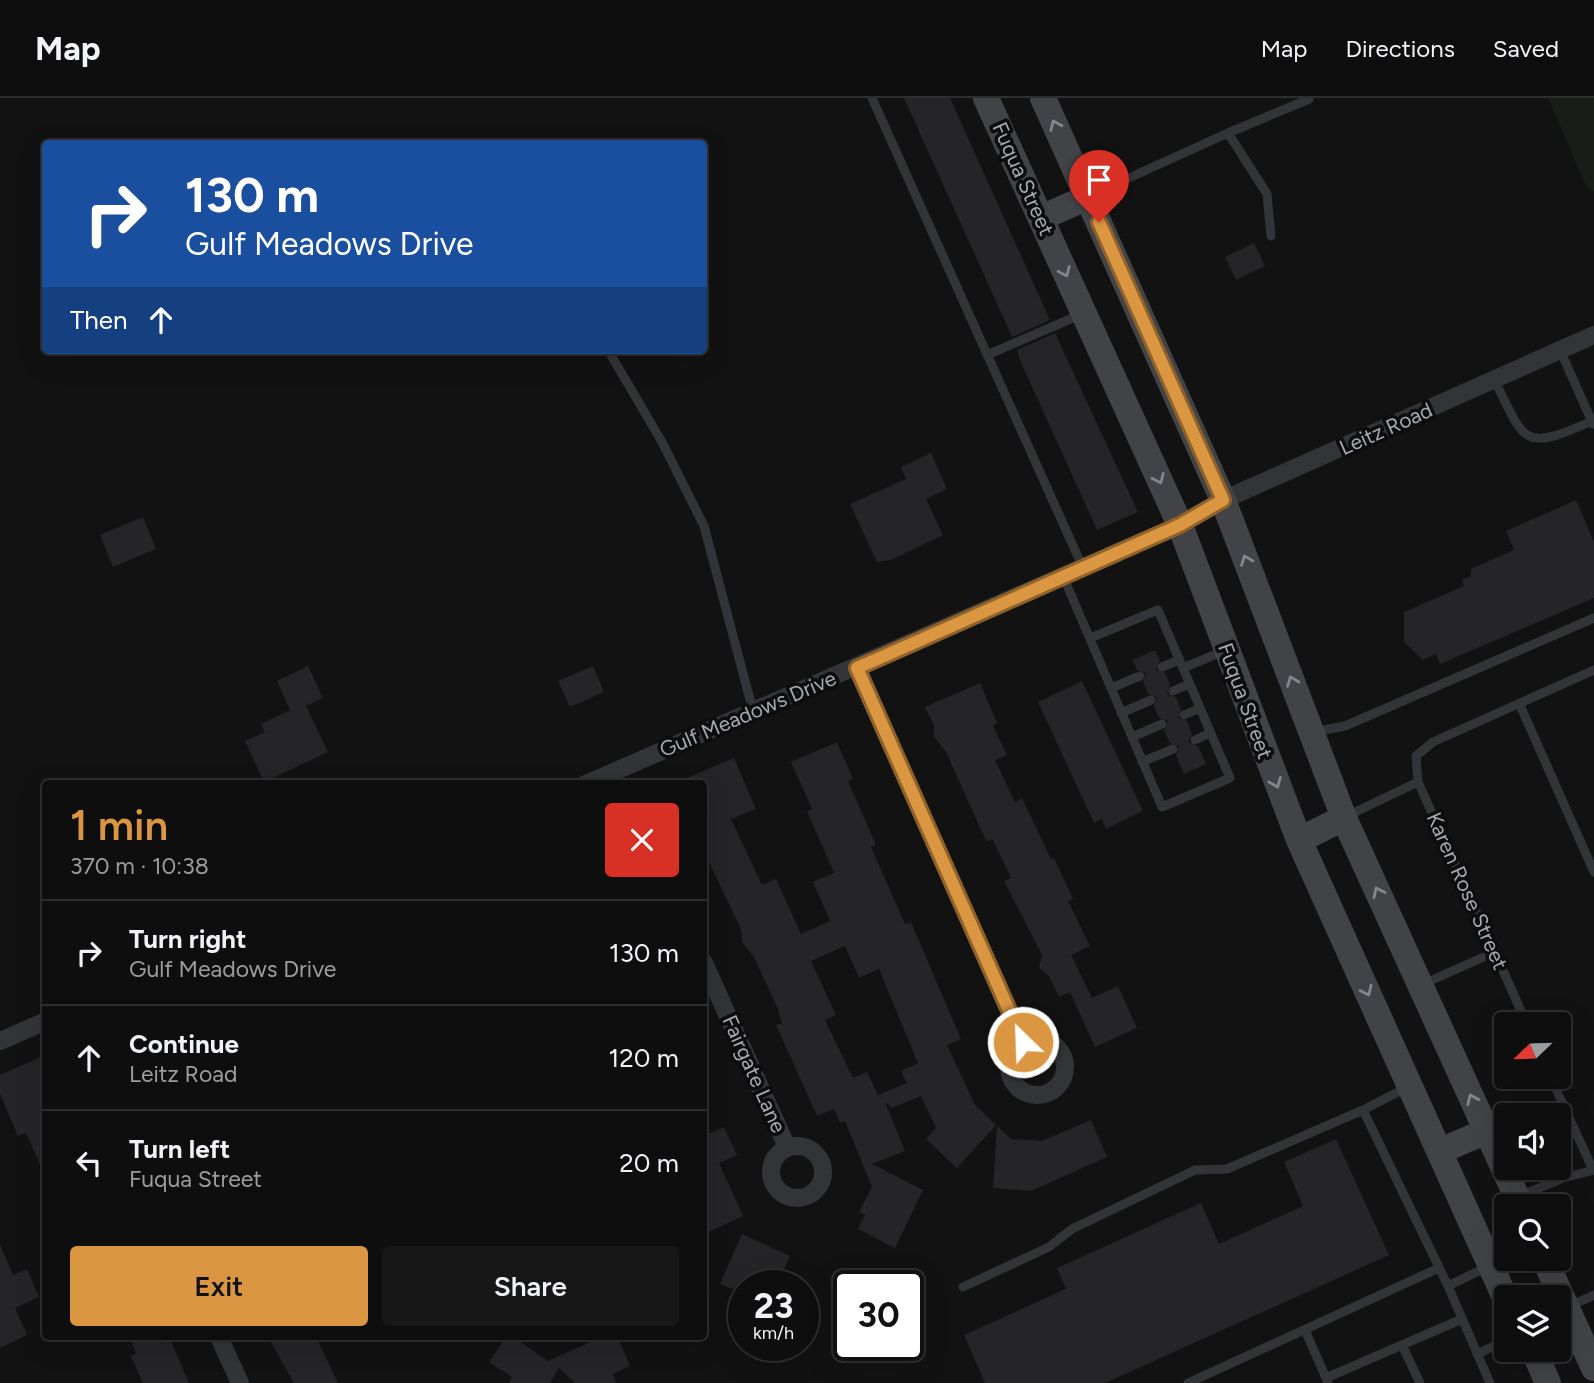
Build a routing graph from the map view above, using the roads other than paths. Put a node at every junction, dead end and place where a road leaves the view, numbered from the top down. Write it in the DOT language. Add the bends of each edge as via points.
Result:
graph roads {
  1 [pos="872,98"];
  2 [pos="986,98"];
  3 [pos="1043,98"];
  4 [pos="1308,99"];
  5 [pos="1228,133"];
  6 [pos="1088,197"];
  7 [pos="1041,218"];
  8 [pos="1271,236"];
  9 [pos="1084,313"];
  10 [pos="1594,335"];
  11 [pos="1560,350"];
  12 [pos="610,354"];
  13 [pos="987,355"];
  14 [pos="1495,381"];
  15 [pos="1593,423"];
  16 [pos="1223,500"];
  17 [pos="1180,525"];
  18 [pos="1083,568"];
  19 [pos="1063,576"];
  20 [pos="1594,618"];
  21 [pos="1090,638"];
  22 [pos="1226,650"];
  23 [pos="1181,664"];
  24 [pos="1163,667"];
  25 [pos="857,668"];
  26 [pos="1594,670"];
  27 [pos="1140,676"];
  28 [pos="1189,684"];
  29 [pos="1111,688"];
  30 [pos="1173,691"];
  31 [pos="1151,700"];
  32 [pos="1519,703"];
  33 [pos="1200,708"];
  34 [pos="753,711"];
  35 [pos="1121,713"];
  36 [pos="1184,715"];
  37 [pos="1162,724"];
  38 [pos="1210,733"];
  39 [pos="1312,733"];
  40 [pos="1132,737"];
  41 [pos="1195,740"];
  42 [pos="1173,749"];
  43 [pos="1142,762"];
  44 [pos="620,777"];
  45 [pos="1418,782"];
  46 [pos="1344,818"];
  47 [pos="1299,840"];
  48 [pos="1594,872"];
  49 [pos="1495,952"];
  50 [pos="707,970"];
  51 [pos="1421,985"];
  52 [pos="1522,1012"];
  53 [pos="42,1023"];
  54 [pos="0,1041"];
  55 [pos="1023,1042"];
  56 [pos="1411,1086"];
  57 [pos="1556,1089"];
  58 [pos="1363,1110"];
  59 [pos="1487,1131"];
  60 [pos="787,1147"];
  61 [pos="1440,1151"];
  62 [pos="1593,1170"];
  63 [pos="1515,1194"];
  64 [pos="1534,1194"];
  65 [pos="1490,1265"];
  66 [pos="1438,1268"];
  67 [pos="1499,1285"];
  68 [pos="1448,1286"];
  69 [pos="962,1287"];
  70 [pos="1594,1295"];
  71 [pos="1571,1306"];
  72 [pos="1571,1317"];
  73 [pos="1462,1319"];
  74 [pos="1305,1330"];
  75 [pos="220,1340"];
  76 [pos="1402,1345"];
  77 [pos="1494,1346"];
  78 [pos="1477,1354"];
  79 [pos="1538,1362"];
  80 [pos="1594,1368"];
  81 [pos="1327,1380"];
  82 [pos="240,1383"];
  83 [pos="1188,1383"];
  84 [pos="1420,1383"];
  85 [pos="1490,1383"];
  86 [pos="1548,1383"];
  1 -- 13 [label="lane"];
  2 -- 7 [label="main road, Fuqua Street"];
  6 -- 3 [label="main road, one-way"];
  4 -- 5 [label="lane"];
  5 -- 6 [label="lane"];
  5 -- 8 [label="lane" via="1267,194"];
  6 -- 7 [label="main road"];
  6 -- 16 [label="main road"];
  7 -- 9 [label="main road, Fuqua Street, one-way"];
  9 -- 13 [label="lane"];
  9 -- 17 [label="main road, Fuqua Street, one-way"];
  10 -- 11 [label="street, Leitz Road"];
  11 -- 14 [label="street, Leitz Road"];
  11 -- 15 [label="lane"];
  12 -- 34 [label="lane" via="704,526"];
  13 -- 18 [label="lane"];
  14 -- 15 [label="lane" via="1517,425 1530,437 1550,439"];
  14 -- 16 [label="street, Leitz Road"];
  16 -- 17 [label="street, Leitz Road"];
  39 -- 16 [label="main road, one-way"];
  17 -- 18 [label="street, Gulf Meadows Drive"];
  17 -- 22 [label="main road, Fuqua Street"];
  18 -- 19 [label="street, Gulf Meadows Drive"];
  19 -- 21 [label="lane"];
  19 -- 25 [label="street, Gulf Meadows Drive"];
  20 -- 39 [label="lane" via="1345,726"];
  21 -- 23 [label="lane" via="1158,610"];
  21 -- 29 [label="lane"];
  22 -- 23 [label="lane"];
  22 -- 47 [label="main road, Fuqua Street, one-way"];
  23 -- 24 [label="lane"];
  23 -- 28 [label="lane"];
  25 -- 34 [label="street, Gulf Meadows Drive"];
  25 -- 55 [label="street"];
  26 -- 32 [label="lane"];
  27 -- 29 [label="lane"];
  28 -- 30 [label="lane"];
  28 -- 33 [label="lane"];
  29 -- 35 [label="lane"];
  31 -- 35 [label="lane"];
  32 -- 45 [label="lane, Karen Rose Street" via="1433,742 1416,756"];
  32 -- 48 [label="lane"];
  33 -- 36 [label="lane"];
  33 -- 38 [label="lane"];
  34 -- 44 [label="street, Gulf Meadows Drive"];
  35 -- 40 [label="lane"];
  37 -- 40 [label="lane"];
  38 -- 41 [label="lane"];
  38 -- 43 [label="lane" via="1230,778 1173,803 1161,807"];
  39 -- 46 [label="main road"];
  40 -- 43 [label="lane"];
  42 -- 43 [label="lane"];
  45 -- 46 [label="lane"];
  45 -- 49 [label="lane, Karen Rose Street"];
  46 -- 47 [label="main road"];
  51 -- 46 [label="main road, one-way"];
  47 -- 56 [label="main road, Fuqua Street, one-way"];
  49 -- 51 [label="lane"];
  49 -- 52 [label="lane, Karen Rose Street"];
  50 -- 60 [label="street, Fairgate Lane"];
  59 -- 51 [label="main road, one-way"];
  53 -- 54 [label="street"];
  56 -- 58 [label="lane"];
  56 -- 61 [label="main road, Fuqua Street"];
  57 -- 62 [label="lane"];
  58 -- 66 [label="lane"];
  58 -- 69 [label="lane" via="1227,1169 1195,1170"];
  59 -- 61 [label="main road"];
  59 -- 63 [label="main road"];
  61 -- 65 [label="main road, Fuqua Street"];
  62 -- 64 [label="lane" via="1563,1178"];
  65 -- 67 [label="main road, Fuqua Street"];
  65 -- 68 [label="lane"];
  66 -- 68 [label="lane"];
  66 -- 74 [label="lane"];
  68 -- 73 [label="lane"];
  70 -- 71 [label="lane"];
  72 -- 80 [label="main road"];
  73 -- 76 [label="lane"];
  73 -- 78 [label="lane"];
  74 -- 81 [label="lane"];
  74 -- 83 [label="lane"];
  75 -- 82 [label="street"];
  76 -- 81 [label="lane"];
  76 -- 84 [label="lane"];
  77 -- 78 [label="lane"];
  78 -- 85 [label="lane"];
  79 -- 86 [label="main road"];
}
